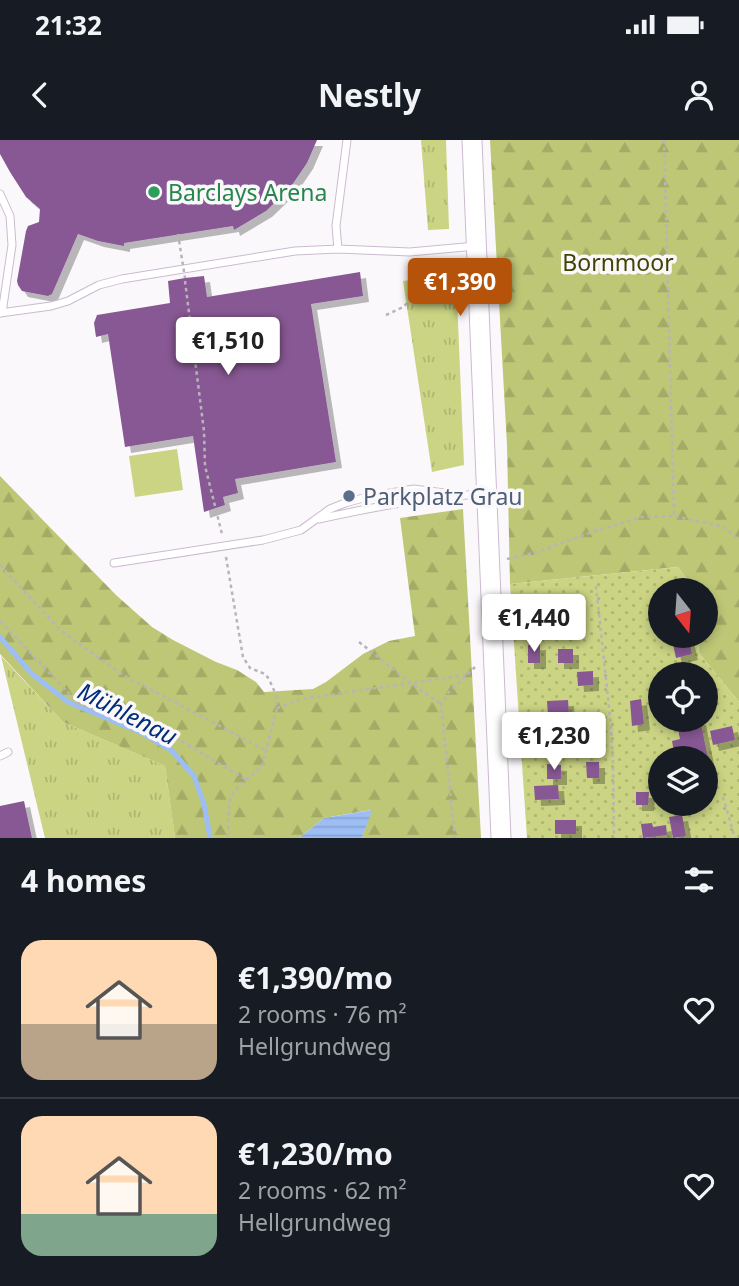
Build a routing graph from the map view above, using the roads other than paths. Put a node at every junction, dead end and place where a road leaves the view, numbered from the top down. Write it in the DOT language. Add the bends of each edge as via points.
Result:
graph roads {
  1 [pos="348,140"];
  2 [pos="472,140"];
  3 [pos="0,194"];
  4 [pos="477,246"];
  5 [pos="338,249"];
  6 [pos="1,313"];
  7 [pos="486,494"];
  8 [pos="459,495"];
  9 [pos="315,520"];
  10 [pos="114,563"];
  11 [pos="501,838"];
  1 -- 5 [label="lane" via="336,226"];
  2 -- 4 [label="street"];
  3 -- 6 [label="lane" via="10,216 12,245"];
  4 -- 5 [label="lane" via="410,252"];
  4 -- 7 [label="street"];
  5 -- 6 [label="lane" via="295,251 133,277 99,285 51,306"];
  7 -- 8 [label="lane"];
  7 -- 11 [label="street"];
  8 -- 9 [label="lane"];
  8 -- 9 [label="lane" via="414,489 379,495 345,503"];
  9 -- 10 [label="lane" via="300,530 263,540"];
}
